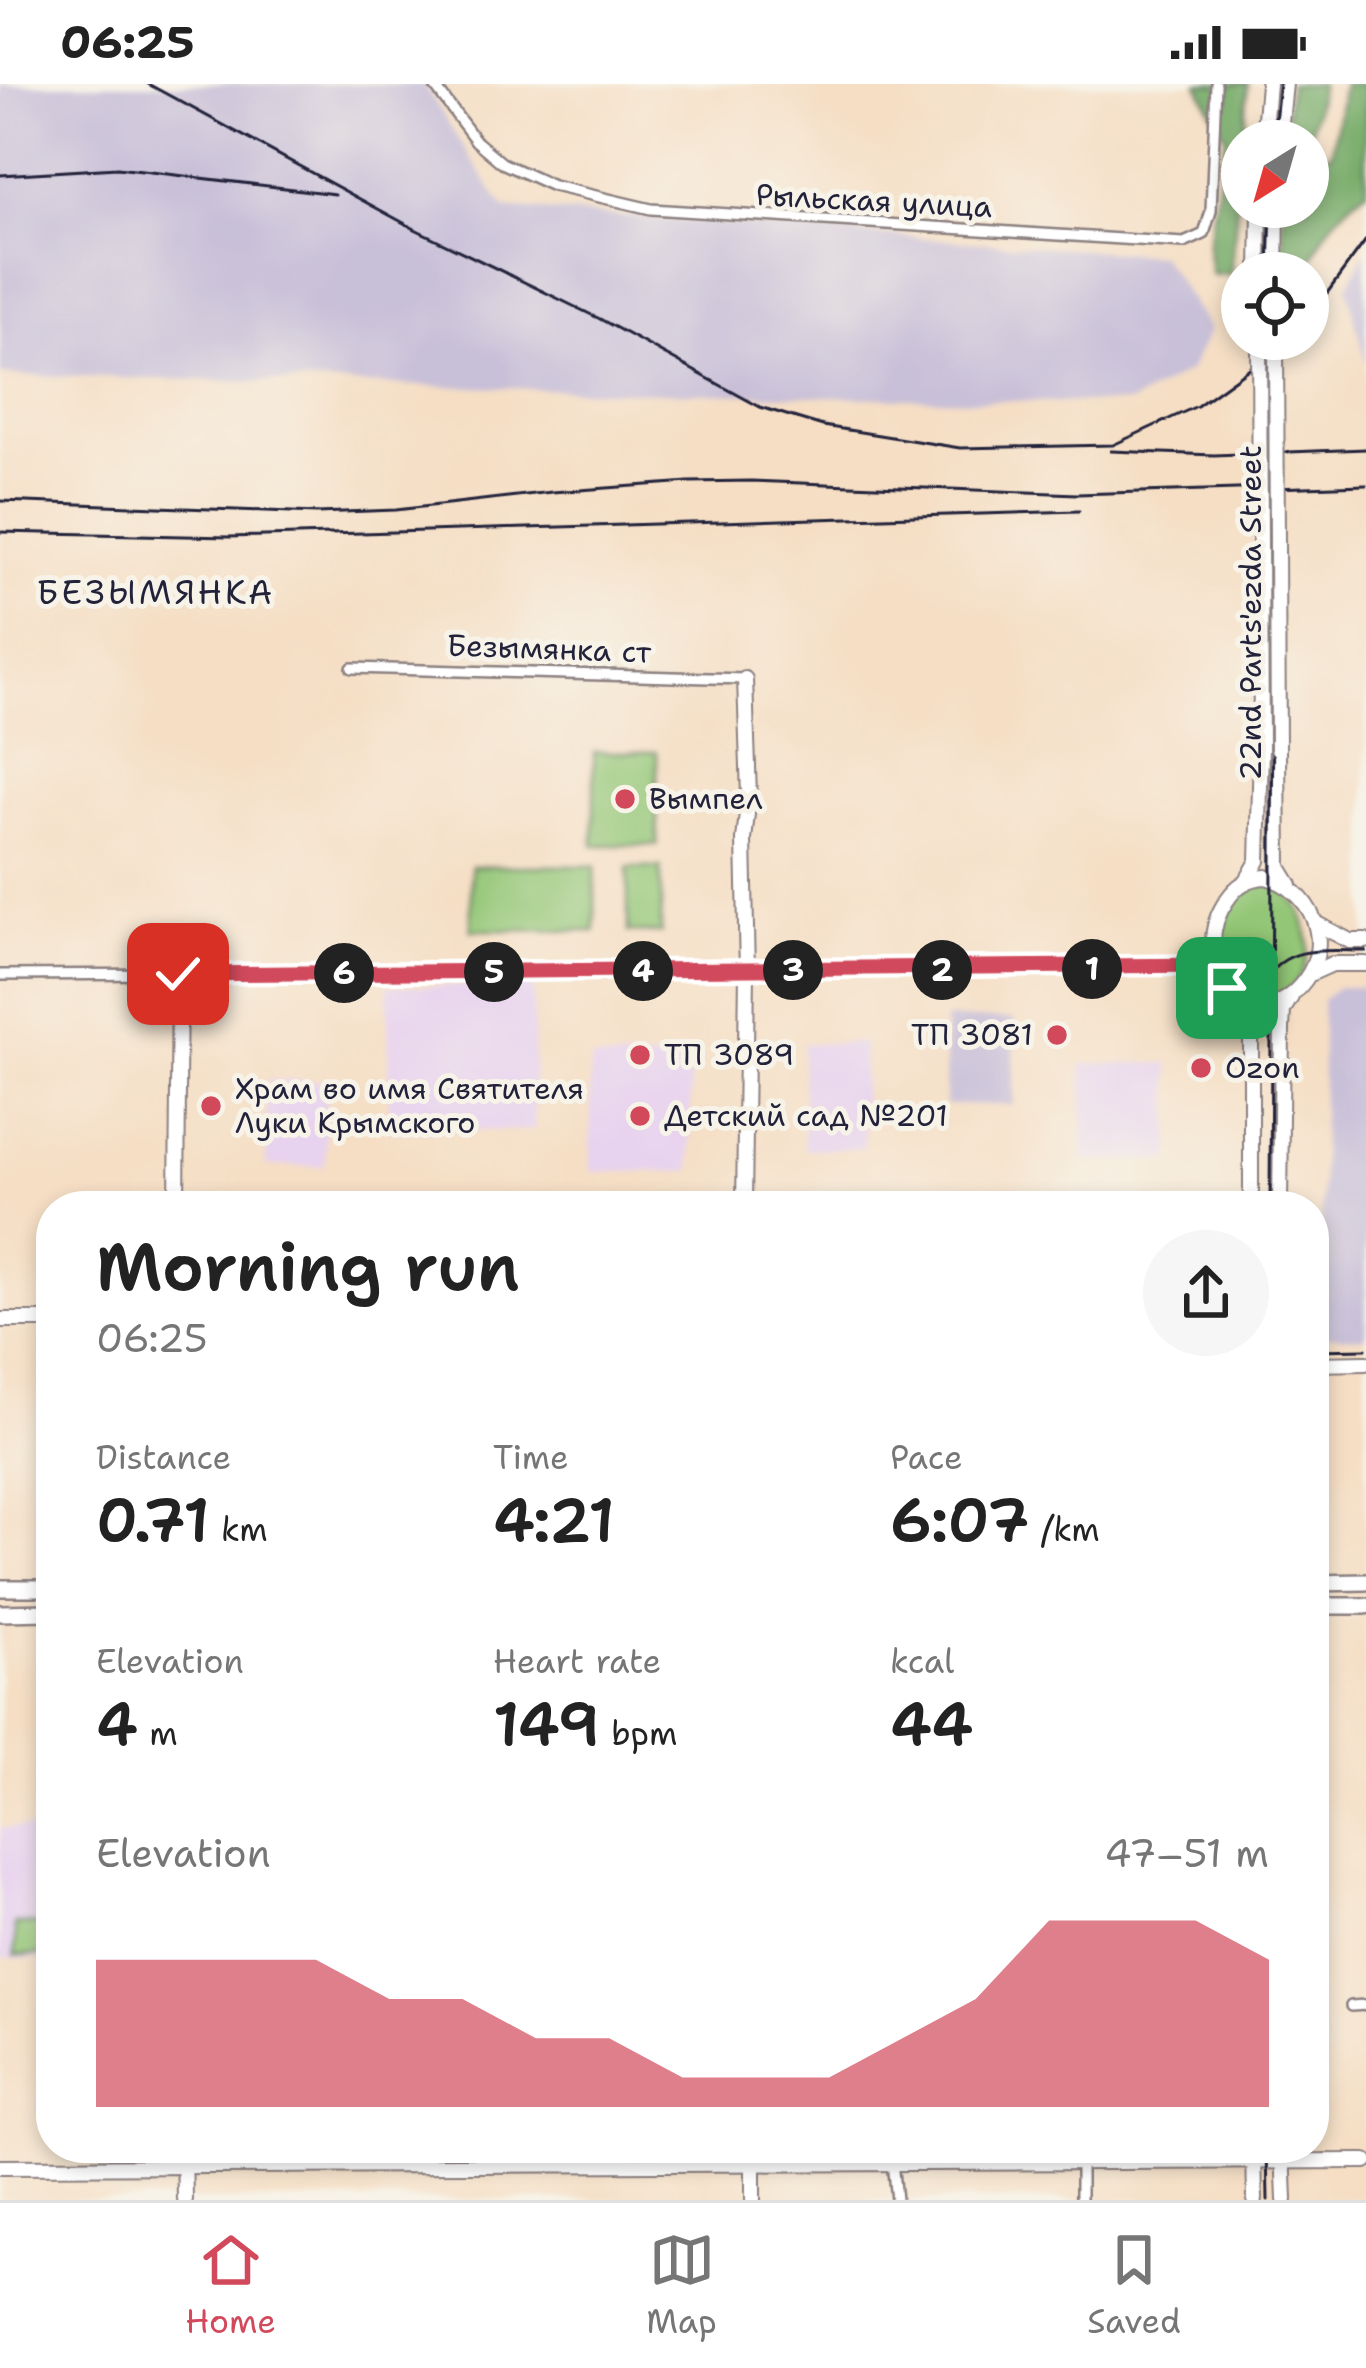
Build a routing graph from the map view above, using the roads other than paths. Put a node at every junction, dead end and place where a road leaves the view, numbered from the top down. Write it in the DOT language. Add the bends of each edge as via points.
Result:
graph roads {
  1 [pos="433,84"];
  2 [pos="1216,84"];
  3 [pos="1268,84"];
  4 [pos="1285,84"];
  5 [pos="1265,120"];
  6 [pos="1281,120"];
  7 [pos="1259,360"];
  8 [pos="1276,360"];
  9 [pos="352,668"];
  10 [pos="745,679"];
  11 [pos="1246,882"];
  12 [pos="1290,885"];
  13 [pos="1317,924"];
  14 [pos="1366,941"];
  15 [pos="1366,964"];
  16 [pos="1214,965"];
  17 [pos="748,971"];
  18 [pos="178,974"];
  19 [pos="0,975"];
  20 [pos="1308,976"];
  21 [pos="1291,997"];
  22 [pos="1246,1002"];
  23 [pos="177,1191"];
  24 [pos="744,1191"];
  25 [pos="1251,1191"];
  26 [pos="1280,1191"];
  27 [pos="0,1320"];
  28 [pos="36,1320"];
  29 [pos="1366,1363"];
  30 [pos="1329,1364"];
  31 [pos="1347,1582"];
  32 [pos="1366,1582"];
  33 [pos="1329,1583"];
  34 [pos="0,1588"];
  35 [pos="36,1588"];
  36 [pos="1358,1606"];
  37 [pos="36,1612"];
  38 [pos="0,1613"];
  39 [pos="1366,2005"];
  40 [pos="1351,2006"];
  41 [pos="1329,2158"];
  42 [pos="1366,2161"];
  43 [pos="185,2163"];
  44 [pos="340,2163"];
  45 [pos="753,2163"];
  46 [pos="892,2163"];
  47 [pos="1081,2163"];
  48 [pos="1254,2163"];
  49 [pos="1283,2163"];
  50 [pos="185,2166"];
  51 [pos="0,2167"];
  52 [pos="185,2200"];
  53 [pos="754,2200"];
  54 [pos="896,2200"];
  55 [pos="1081,2200"];
  56 [pos="1255,2200"];
  57 [pos="1285,2200"];
  1 -- 2 [label="street, Рыльская улица" via="502,163 553,186 651,209 1184,243 1204,234 1211,211"];
  3 -- 5 [label="main road"];
  4 -- 6 [label="main road"];
  7 -- 11 [label="main road, 22nd Parts'ezda Street, bridge" via="1261,749 1258,862"];
  8 -- 12 [label="main road, 22nd Parts'ezda Street, bridge" via="1280,867"];
  9 -- 10 [label="street, Безымянка ст"];
  10 -- 17 [label="main road"];
  11 -- 12 [label="main road"];
  11 -- 16 [label="main road" via="1216,918"];
  12 -- 13 [label="main road"];
  13 -- 14 [label="main road"];
  13 -- 20 [label="main road"];
  15 -- 20 [label="main road" via="1332,964"];
  16 -- 17 [label="street"];
  16 -- 22 [label="main road"];
  17 -- 18 [label="street"];
  17 -- 24 [label="main road"];
  18 -- 19 [label="street"];
  18 -- 23 [label="main road"];
  20 -- 21 [label="main road"];
  21 -- 22 [label="main road" via="1270,1006"];
  21 -- 26 [label="main road" via="1283,1010"];
  22 -- 25 [label="main road"];
  27 -- 28 [label="main road"];
  29 -- 30 [label="main road"];
  31 -- 32 [label="main road"];
  31 -- 33 [label="main road"];
  31 -- 36 [label="main road" via="1334,1594"];
  34 -- 35 [label="main road"];
  37 -- 38 [label="main road"];
  39 -- 40 [label="street"];
  41 -- 42 [label="main road"];
  43 -- 50 [label="main road"];
  44 -- 50 [label="main road"];
  45 -- 53 [label="main road"];
  46 -- 54 [label="street"];
  47 -- 55 [label="street"];
  48 -- 56 [label="main road"];
  49 -- 57 [label="main road"];
  50 -- 51 [label="main road"];
  50 -- 52 [label="main road"];
}
